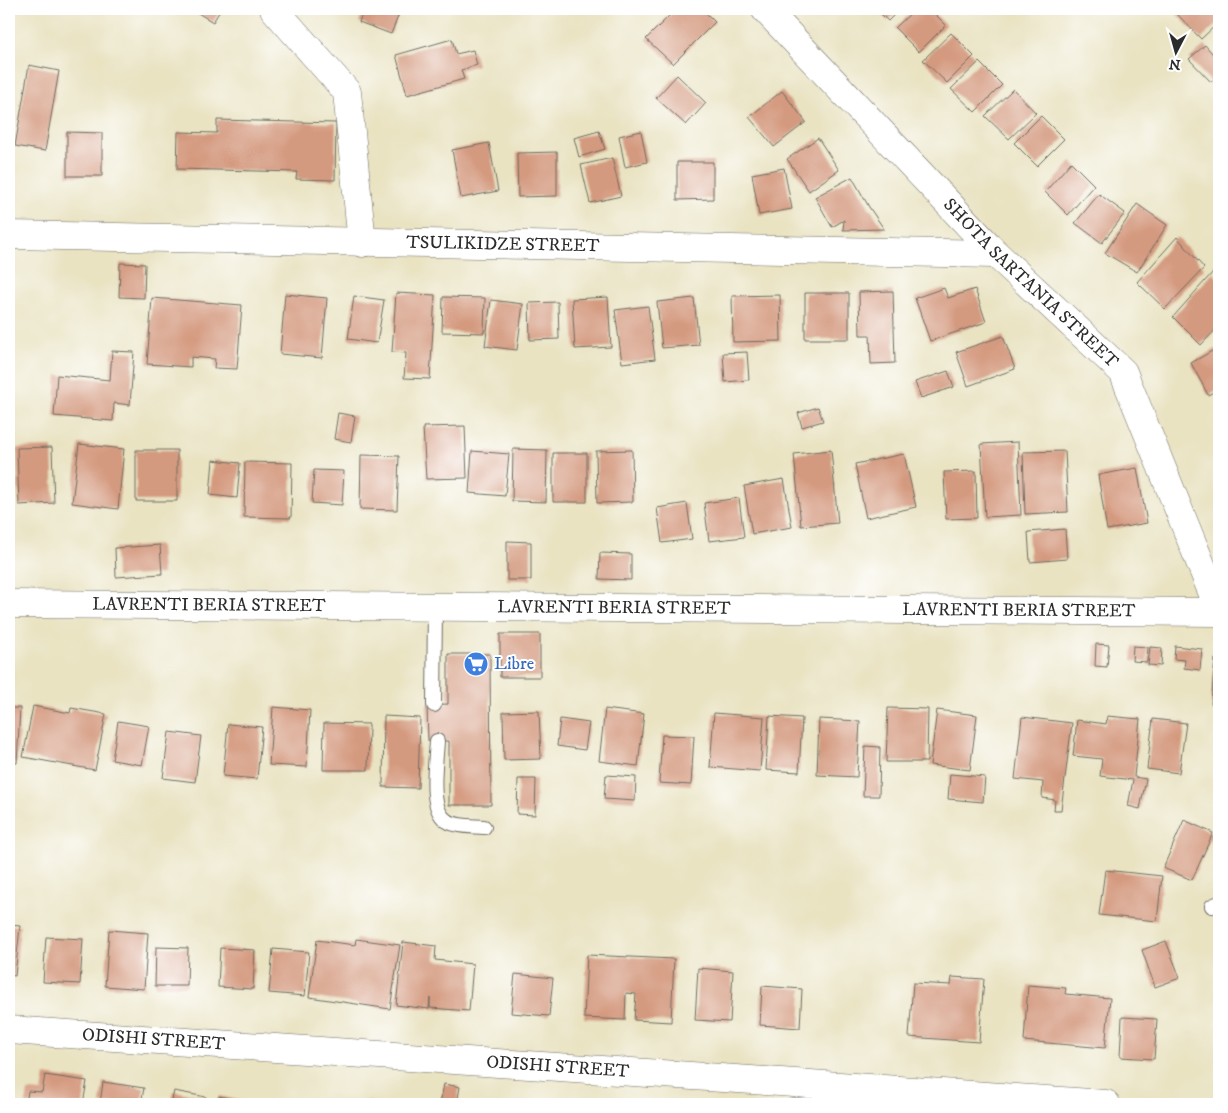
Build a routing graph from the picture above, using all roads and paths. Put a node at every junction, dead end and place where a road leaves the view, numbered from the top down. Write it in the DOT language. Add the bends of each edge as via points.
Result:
graph roads {
  1 [pos="275,9"];
  2 [pos="765,9"];
  3 [pos="9,235"];
  4 [pos="362,243"];
  5 [pos="996,254"];
  6 [pos="9,604"];
  7 [pos="435,607"];
  8 [pos="1219,610"];
  9 [pos="434,704"];
  10 [pos="437,741"];
  11 [pos="484,827"];
  12 [pos="9,1030"];
  13 [pos="1106,1104"];
  1 -- 4 [label="street" via="347,92"];
  2 -- 5 [label="street, SHOTA SARTANIA STREET"];
  3 -- 4 [label="street, TSULIKIDZE STREET"];
  4 -- 5 [label="street, TSULIKIDZE STREET"];
  5 -- 8 [label="street, SHOTA SARTANIA STREET" via="1123,372"];
  6 -- 7 [label="street, LAVRENTI BERIA STREET"];
  7 -- 8 [label="street, LAVRENTI BERIA STREET"];
  7 -- 9 [label="lane"];
  10 -- 11 [label="lane" via="435,806 440,816 455,825"];
  12 -- 13 [label="street, ODISHI STREET"];
}
